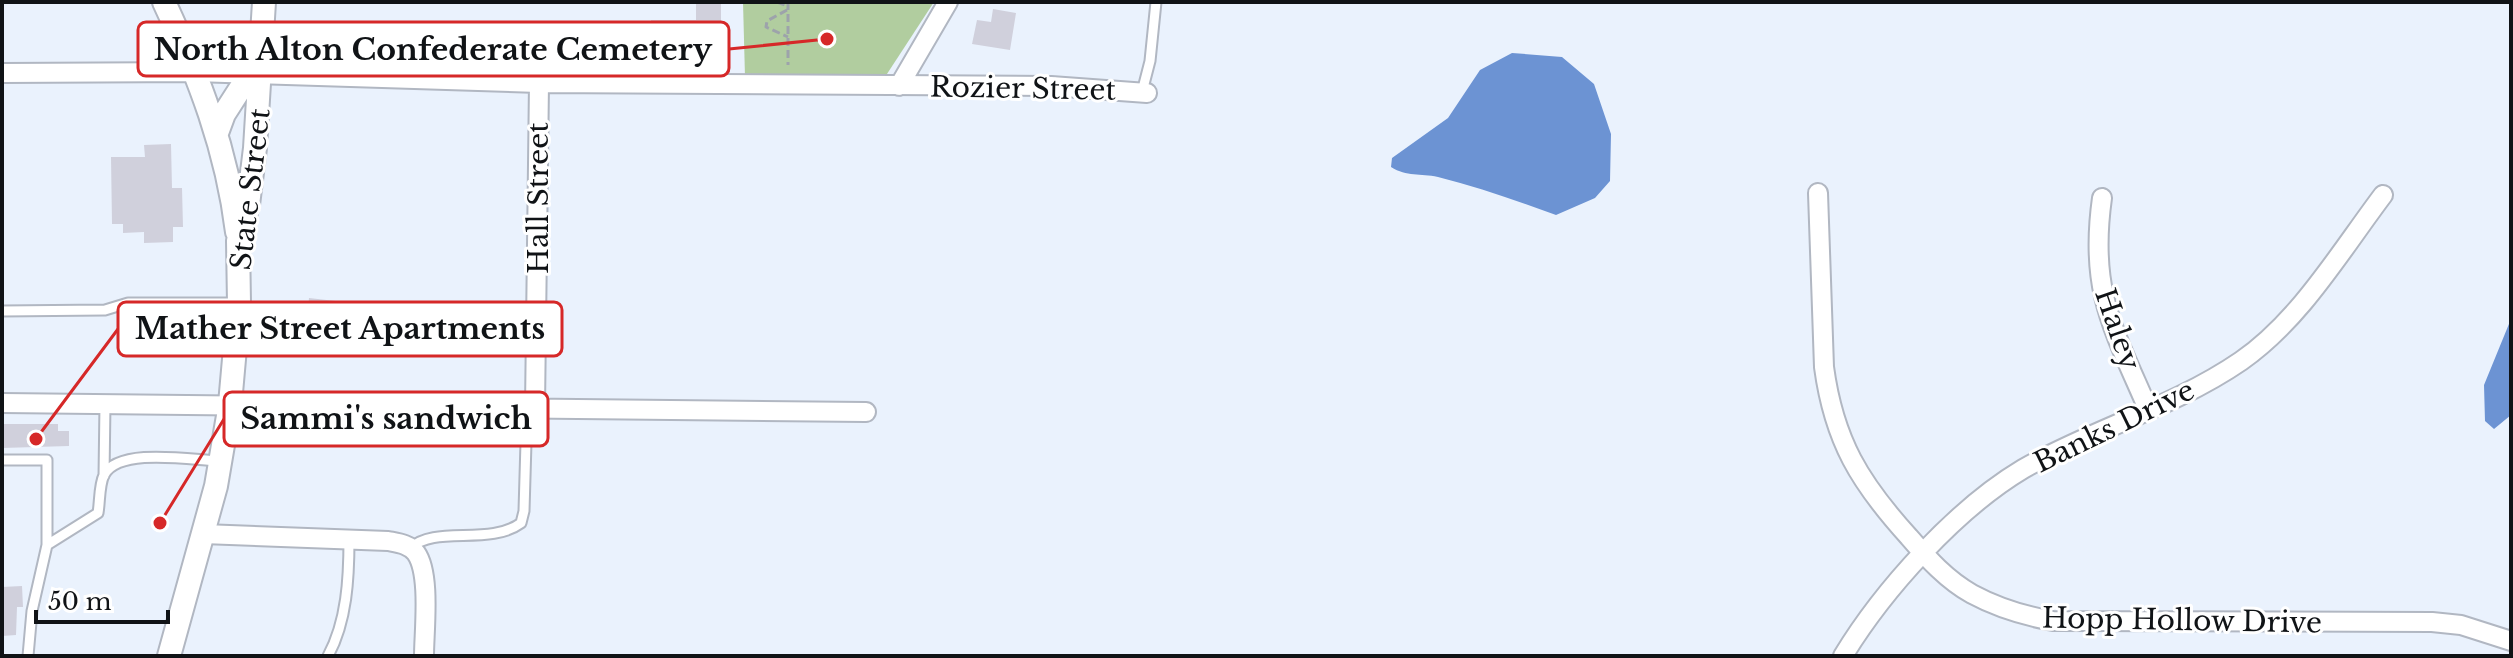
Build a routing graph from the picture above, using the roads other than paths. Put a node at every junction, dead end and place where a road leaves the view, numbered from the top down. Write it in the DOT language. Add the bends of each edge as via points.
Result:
graph roads {
  1 [pos="164,2"];
  2 [pos="264,2"];
  3 [pos="948,2"];
  4 [pos="1156,2"];
  5 [pos="258,69"];
  6 [pos="195,72"];
  7 [pos="2,73"];
  8 [pos="539,83"];
  9 [pos="899,86"];
  10 [pos="1145,92"];
  11 [pos="217,133"];
  12 [pos="1818,193"];
  13 [pos="2383,195"];
  14 [pos="2102,198"];
  15 [pos="238,241"];
  16 [pos="239,303"];
  17 [pos="2,311"];
  18 [pos="2,403"];
  19 [pos="105,403"];
  20 [pos="230,404"];
  21 [pos="531,408"];
  22 [pos="2148,409"];
  23 [pos="866,412"];
  24 [pos="2,460"];
  25 [pos="221,461"];
  26 [pos="104,476"];
  27 [pos="203,534"];
  28 [pos="349,539"];
  29 [pos="47,545"];
  30 [pos="411,548"];
  31 [pos="1923,553"];
  32 [pos="2511,641"];
  33 [pos="28,656"];
  34 [pos="169,656"];
  35 [pos="328,656"];
  36 [pos="424,656"];
  37 [pos="1843,656"];
  1 -- 6 [label="street"];
  2 -- 5 [label="street, State Street"];
  3 -- 9 [label="street, Rozier Street"];
  4 -- 10 [label="lane"];
  5 -- 6 [label="street, Rozier Street"];
  5 -- 8 [label="street, Rozier Street"];
  5 -- 11 [label="street" via="224,114"];
  5 -- 15 [label="street, State Street" via="251,185"];
  6 -- 7 [label="street, Rozier Street"];
  6 -- 11 [label="street"];
  8 -- 9 [label="street, Rozier Street"];
  8 -- 21 [label="street, Hall Street"];
  9 -- 10 [label="street, Rozier Street"];
  11 -- 15 [label="street"];
  12 -- 31 [label="street, Hopp Hollow Drive" via="1824,367 1834,421 1872,496"];
  13 -- 22 [label="street, Banks Drive" via="2276,332 2230,368"];
  14 -- 22 [label="street, Haley" via="2097,254 2105,310"];
  15 -- 16 [label="street, State Street"];
  16 -- 17 [label="lane"];
  16 -- 20 [label="street, State Street"];
  18 -- 19 [label="street"];
  19 -- 20 [label="street"];
  19 -- 26 [label="lane"];
  20 -- 21 [label="street"];
  20 -- 25 [label="street, State Street"];
  21 -- 23 [label="street"];
  21 -- 30 [label="lane" via="521,523 488,536 428,539"];
  22 -- 31 [label="street, Banks Drive" via="2022,470"];
  24 -- 29 [label="lane" via="47,460"];
  25 -- 26 [label="lane" via="135,458 115,464"];
  25 -- 27 [label="street, State Street"];
  26 -- 29 [label="lane" via="98,513"];
  27 -- 28 [label="street"];
  27 -- 34 [label="street, State Street"];
  28 -- 30 [label="street"];
  28 -- 35 [label="lane" via="348,580"];
  29 -- 33 [label="lane"];
  30 -- 36 [label="street" via="423,572"];
  31 -- 32 [label="street, Hopp Hollow Drive" via="1971,594 2053,621 2432,622"];
  31 -- 37 [label="street, Banks Drive"];
}
